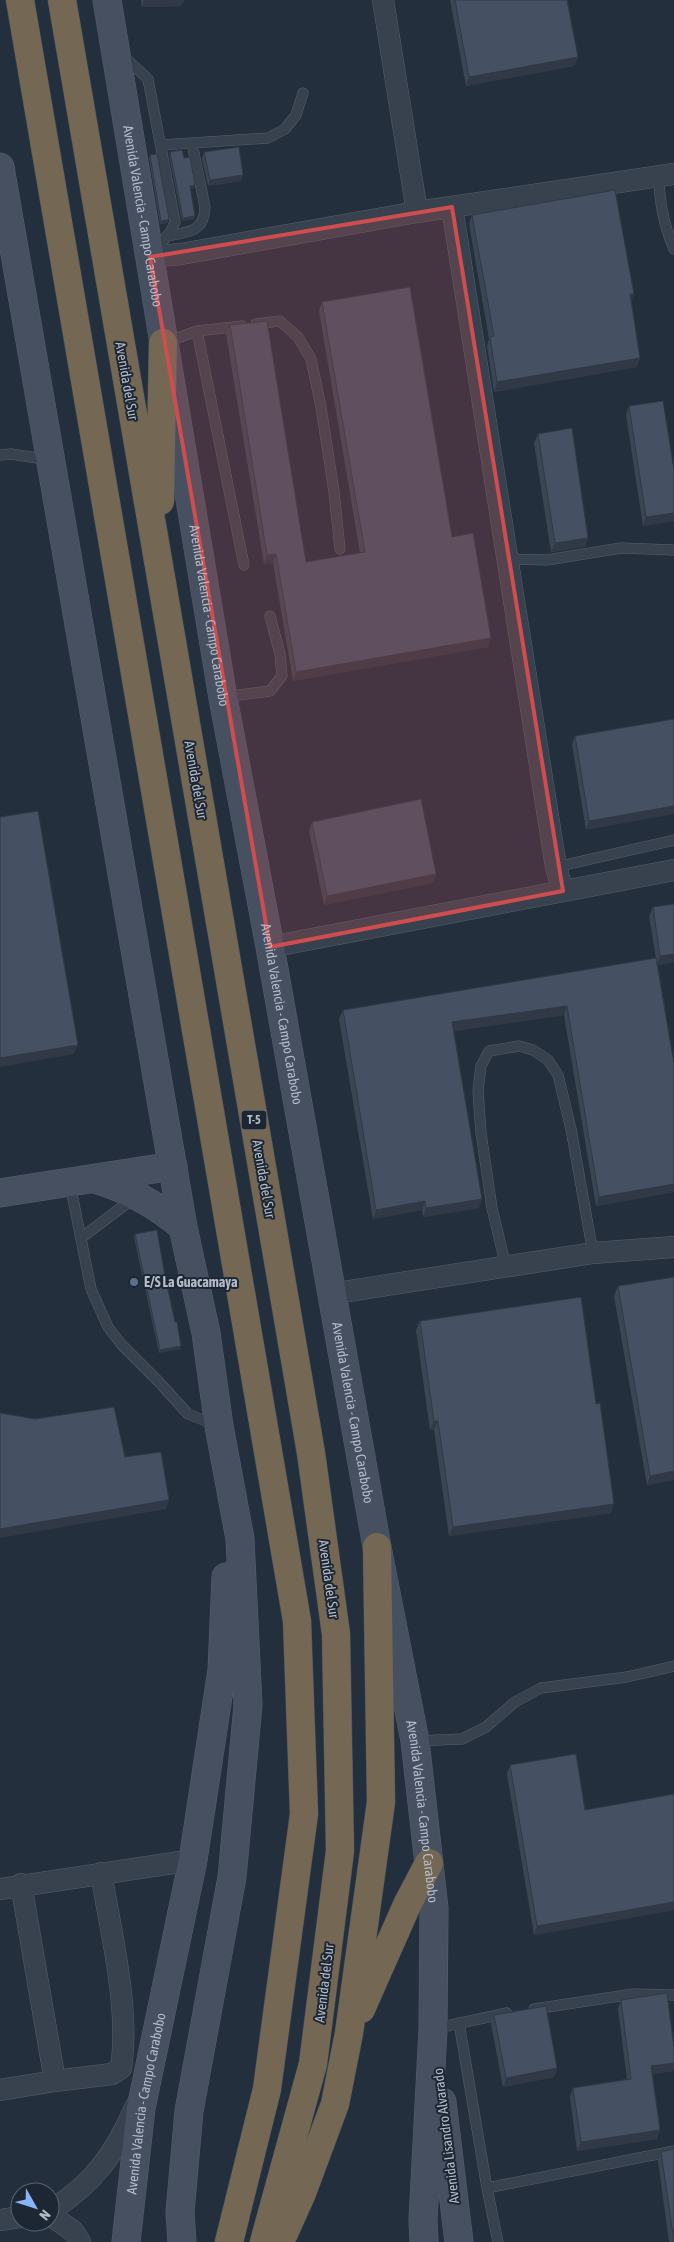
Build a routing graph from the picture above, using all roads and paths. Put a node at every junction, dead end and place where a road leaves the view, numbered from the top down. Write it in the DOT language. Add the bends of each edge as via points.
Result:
graph roads {
  1 [pos="20,0"];
  2 [pos="62,0"];
  3 [pos="107,0"];
  4 [pos="383,0"];
  5 [pos="115,49"];
  6 [pos="303,92"];
  7 [pos="192,143"];
  8 [pos="161,145"];
  9 [pos="0,167"];
  10 [pos="667,175"];
  11 [pos="452,207"];
  12 [pos="417,212"];
  13 [pos="167,236"];
  14 [pos="674,249"];
  15 [pos="150,257"];
  16 [pos="197,331"];
  17 [pos="163,343"];
  18 [pos="0,455"];
  19 [pos="51,460"];
  20 [pos="340,549"];
  21 [pos="674,550"];
  22 [pos="509,559"];
  23 [pos="158,565"];
  24 [pos="244,565"];
  25 [pos="270,616"];
  26 [pos="223,698"];
  27 [pos="674,840"];
  28 [pos="556,867"];
  29 [pos="674,870"];
  30 [pos="563,892"];
  31 [pos="270,947"];
  32 [pos="173,1166"];
  33 [pos="83,1182"];
  34 [pos="0,1193"];
  35 [pos="138,1195"];
  36 [pos="183,1227"];
  37 [pos="80,1238"];
  38 [pos="674,1248"];
  39 [pos="593,1254"];
  40 [pos="506,1267"];
  41 [pos="330,1294"];
  42 [pos="219,1426"];
  43 [pos="232,1491"];
  44 [pos="377,1547"];
  45 [pos="674,1666"];
  46 [pos="415,1741"];
  47 [pos="193,1860"];
  48 [pos="429,1862"];
  49 [pos="101,1873"];
  50 [pos="21,1884"];
  51 [pos="0,1889"];
  52 [pos="674,1995"];
  53 [pos="446,2026"];
  54 [pos="350,2033"];
  55 [pos="55,2080"];
  56 [pos="147,2081"];
  57 [pos="0,2090"];
  58 [pos="674,2151"];
  59 [pos="487,2188"];
  60 [pos="60,2206"];
  61 [pos="60,2221"];
  62 [pos="80,2242"];
  63 [pos="126,2242"];
  64 [pos="182,2242"];
  65 [pos="229,2242"];
  66 [pos="264,2242"];
  67 [pos="280,2242"];
  68 [pos="424,2242"];
  69 [pos="459,2242"];
  70 [pos="498,2242"];
  1 -- 65 [label="highway" via="297,1621 304,1814 267,2089"];
  2 -- 23 [label="highway, Avenida del Sur / T-5"];
  3 -- 5 [label="street, Avenida Valencia - Campo Carabobo"];
  4 -- 12 [label="street"];
  5 -- 8 [label="lane" via="148,79"];
  5 -- 15 [label="street, Avenida Valencia - Campo Carabobo"];
  6 -- 7 [label="lane" via="296,115 285,129 268,138"];
  7 -- 8 [label="lane"];
  7 -- 13 [label="lane" via="205,207 204,218 194,231"];
  8 -- 13 [label="lane" via="175,222"];
  9 -- 19 [label="street, Avenida Valencia - Campo Carabobo"];
  10 -- 11 [label="street"];
  10 -- 14 [label="lane" via="659,196"];
  11 -- 12 [label="street"];
  11 -- 22 [label="street"];
  12 -- 15 [label="street"];
  13 -- 15 [label="lane"];
  15 -- 17 [label="street, Avenida Valencia - Campo Carabobo"];
  16 -- 17 [label="lane"];
  16 -- 20 [label="lane" via="280,321 298,338 311,359 321,407"];
  16 -- 24 [label="lane"];
  17 -- 23 [label="highway"];
  17 -- 26 [label="street, Avenida Valencia - Campo Carabobo"];
  18 -- 19 [label="lane"];
  19 -- 32 [label="street, Avenida Valencia - Campo Carabobo"];
  21 -- 22 [label="lane" via="621,548 547,560"];
  22 -- 28 [label="street"];
  23 -- 66 [label="highway, Avenida del Sur / T-5" via="311,1453 336,1634 340,1851 313,2064"];
  25 -- 26 [label="lane" via="282,676 270,691"];
  26 -- 31 [label="street, Avenida Valencia - Campo Carabobo"];
  27 -- 28 [label="lane"];
  28 -- 30 [label="street"];
  29 -- 30 [label="street"];
  30 -- 31 [label="street"];
  31 -- 41 [label="street, Avenida Valencia - Campo Carabobo"];
  32 -- 33 [label="street"];
  32 -- 36 [label="street, Avenida Valencia - Campo Carabobo"];
  33 -- 34 [label="street"];
  33 -- 35 [label="street"];
  33 -- 37 [label="lane"];
  35 -- 36 [label="street"];
  35 -- 37 [label="lane"];
  36 -- 42 [label="street, Avenida Valencia - Campo Carabobo" via="206,1333"];
  37 -- 42 [label="lane" via="91,1289 108,1327 188,1414"];
  38 -- 39 [label="street"];
  39 -- 40 [label="street"];
  39 -- 40 [label="lane" via="571,1129 558,1076 548,1060 519,1046 489,1051 481,1066 478,1091 492,1208"];
  40 -- 41 [label="street"];
  41 -- 44 [label="street, Avenida Valencia - Campo Carabobo"];
  42 -- 43 [label="street, Avenida Valencia - Campo Carabobo"];
  43 -- 47 [label="street, Avenida Valencia - Campo Carabobo" via="222,1670"];
  43 -- 64 [label="street, Avenida Valencia - Campo Carabobo" via="240,1539 248,1705 232,1877 189,2111 180,2212"];
  44 -- 46 [label="street, Avenida Valencia - Campo Carabobo"];
  44 -- 54 [label="highway" via="381,1802"];
  45 -- 46 [label="lane" via="627,1677 541,1688 515,1702 486,1727 462,1739"];
  46 -- 48 [label="street, Avenida Valencia - Campo Carabobo"];
  47 -- 49 [label="street"];
  47 -- 56 [label="street, Avenida Valencia - Campo Carabobo"];
  48 -- 53 [label="street, Avenida Valencia - Campo Carabobo"];
  48 -- 54 [label="highway"];
  49 -- 50 [label="street"];
  49 -- 55 [label="street" via="121,2000 121,2068 112,2074"];
  50 -- 51 [label="street"];
  50 -- 55 [label="street"];
  52 -- 53 [label="lane" via="633,1994"];
  53 -- 59 [label="lane"];
  53 -- 68 [label="street" via="423,2220"];
  53 -- 69 [label="street, Avenida Lisandro Alvarado"];
  54 -- 67 [label="highway" via="335,2104"];
  55 -- 57 [label="street"];
  56 -- 60 [label="street" via="110,2158 75,2195"];
  56 -- 63 [label="street, Avenida Valencia - Campo Carabobo"];
  58 -- 59 [label="lane"];
  59 -- 70 [label="lane"];
  61 -- 62 [label="street"];
}
